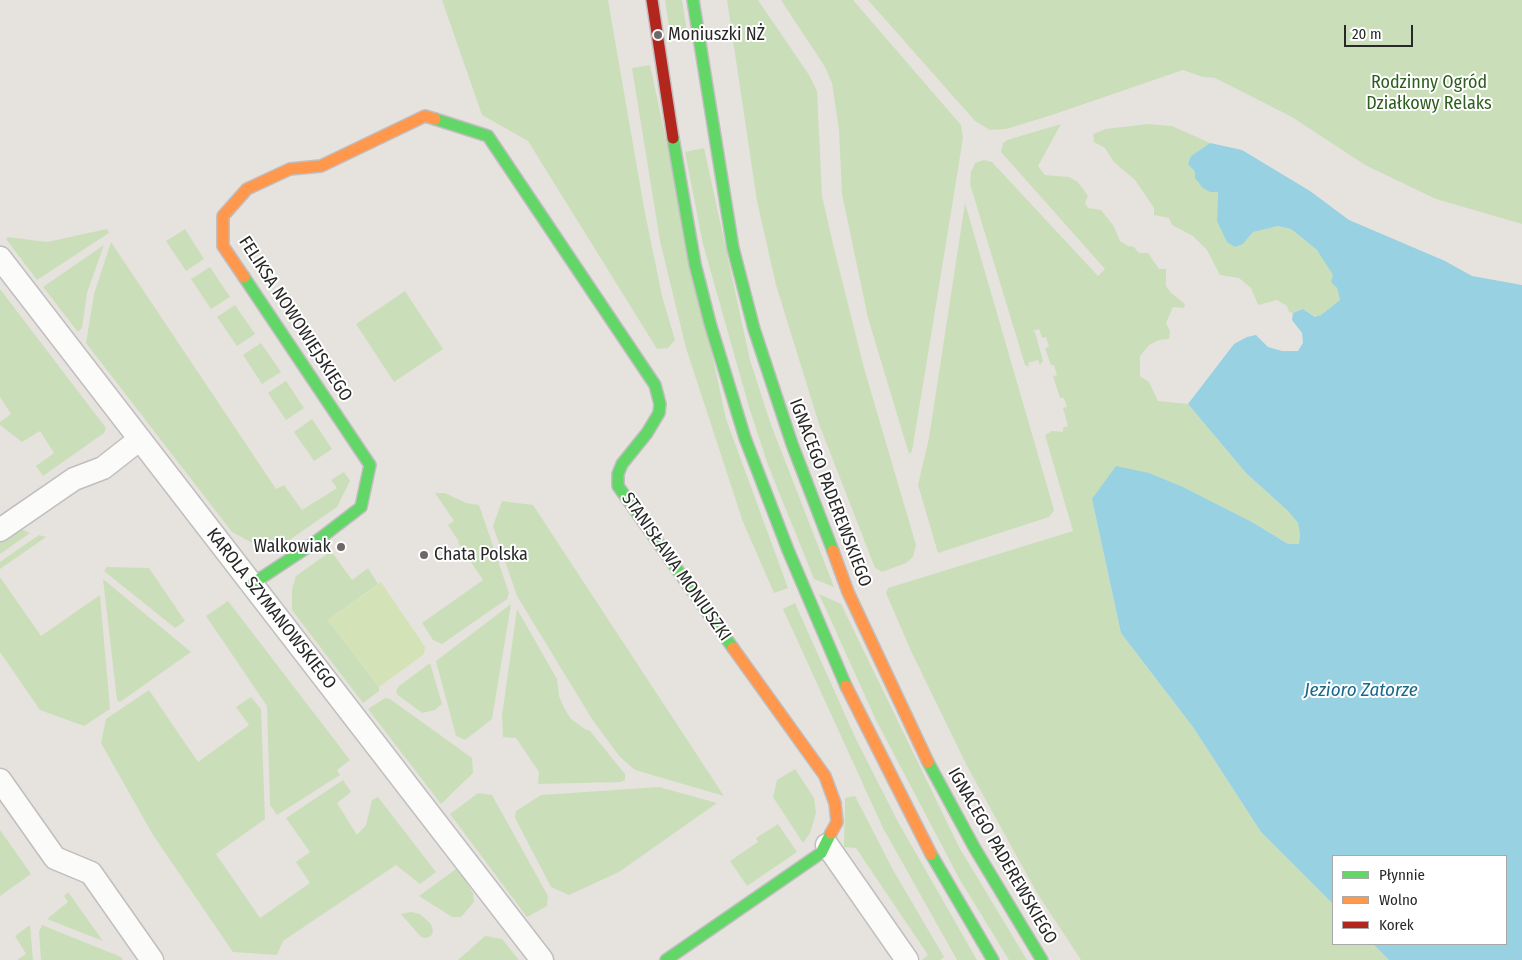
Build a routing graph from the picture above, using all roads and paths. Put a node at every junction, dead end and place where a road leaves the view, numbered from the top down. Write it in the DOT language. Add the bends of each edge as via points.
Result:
graph roads {
  1 [pos="652,0"];
  2 [pos="692,0"];
  3 [pos="464,127"];
  4 [pos="0,258"];
  5 [pos="140,439"];
  6 [pos="0,530"];
  7 [pos="252,584"];
  8 [pos="0,780"];
  9 [pos="827,845"];
  10 [pos="152,960"];
  11 [pos="542,960"];
  12 [pos="666,960"];
  13 [pos="907,960"];
  14 [pos="993,960"];
  15 [pos="1042,960"];
  1 -- 14 [label="main road" via="695,264 746,438 795,567 851,698 919,832"];
  2 -- 15 [label="main road, IGNACEGO PADEREWSKIEGO" via="733,248 754,329 792,444 848,592 916,739 974,847"];
  3 -- 7 [label="main road, FELIKSA NOWOWIEJSKIEGO" via="425,116 321,166 290,169 247,189 223,216 223,246 370,465 361,508"];
  3 -- 9 [label="main road, STANISŁAWA MONIUSZKI" via="488,136 655,385 659,413 647,434 622,464 618,486 825,776 835,803 837,822"];
  4 -- 5 [label="street, KAROLA SZYMANOWSKIEGO"];
  5 -- 6 [label="street" via="103,468 74,479"];
  5 -- 7 [label="street, KAROLA SZYMANOWSKIEGO"];
  7 -- 11 [label="street, KAROLA SZYMANOWSKIEGO"];
  8 -- 10 [label="street" via="55,858 91,873"];
  9 -- 12 [label="main road, STANISŁAWA MONIUSZKI" via="821,853"];
  9 -- 13 [label="street"];
}
